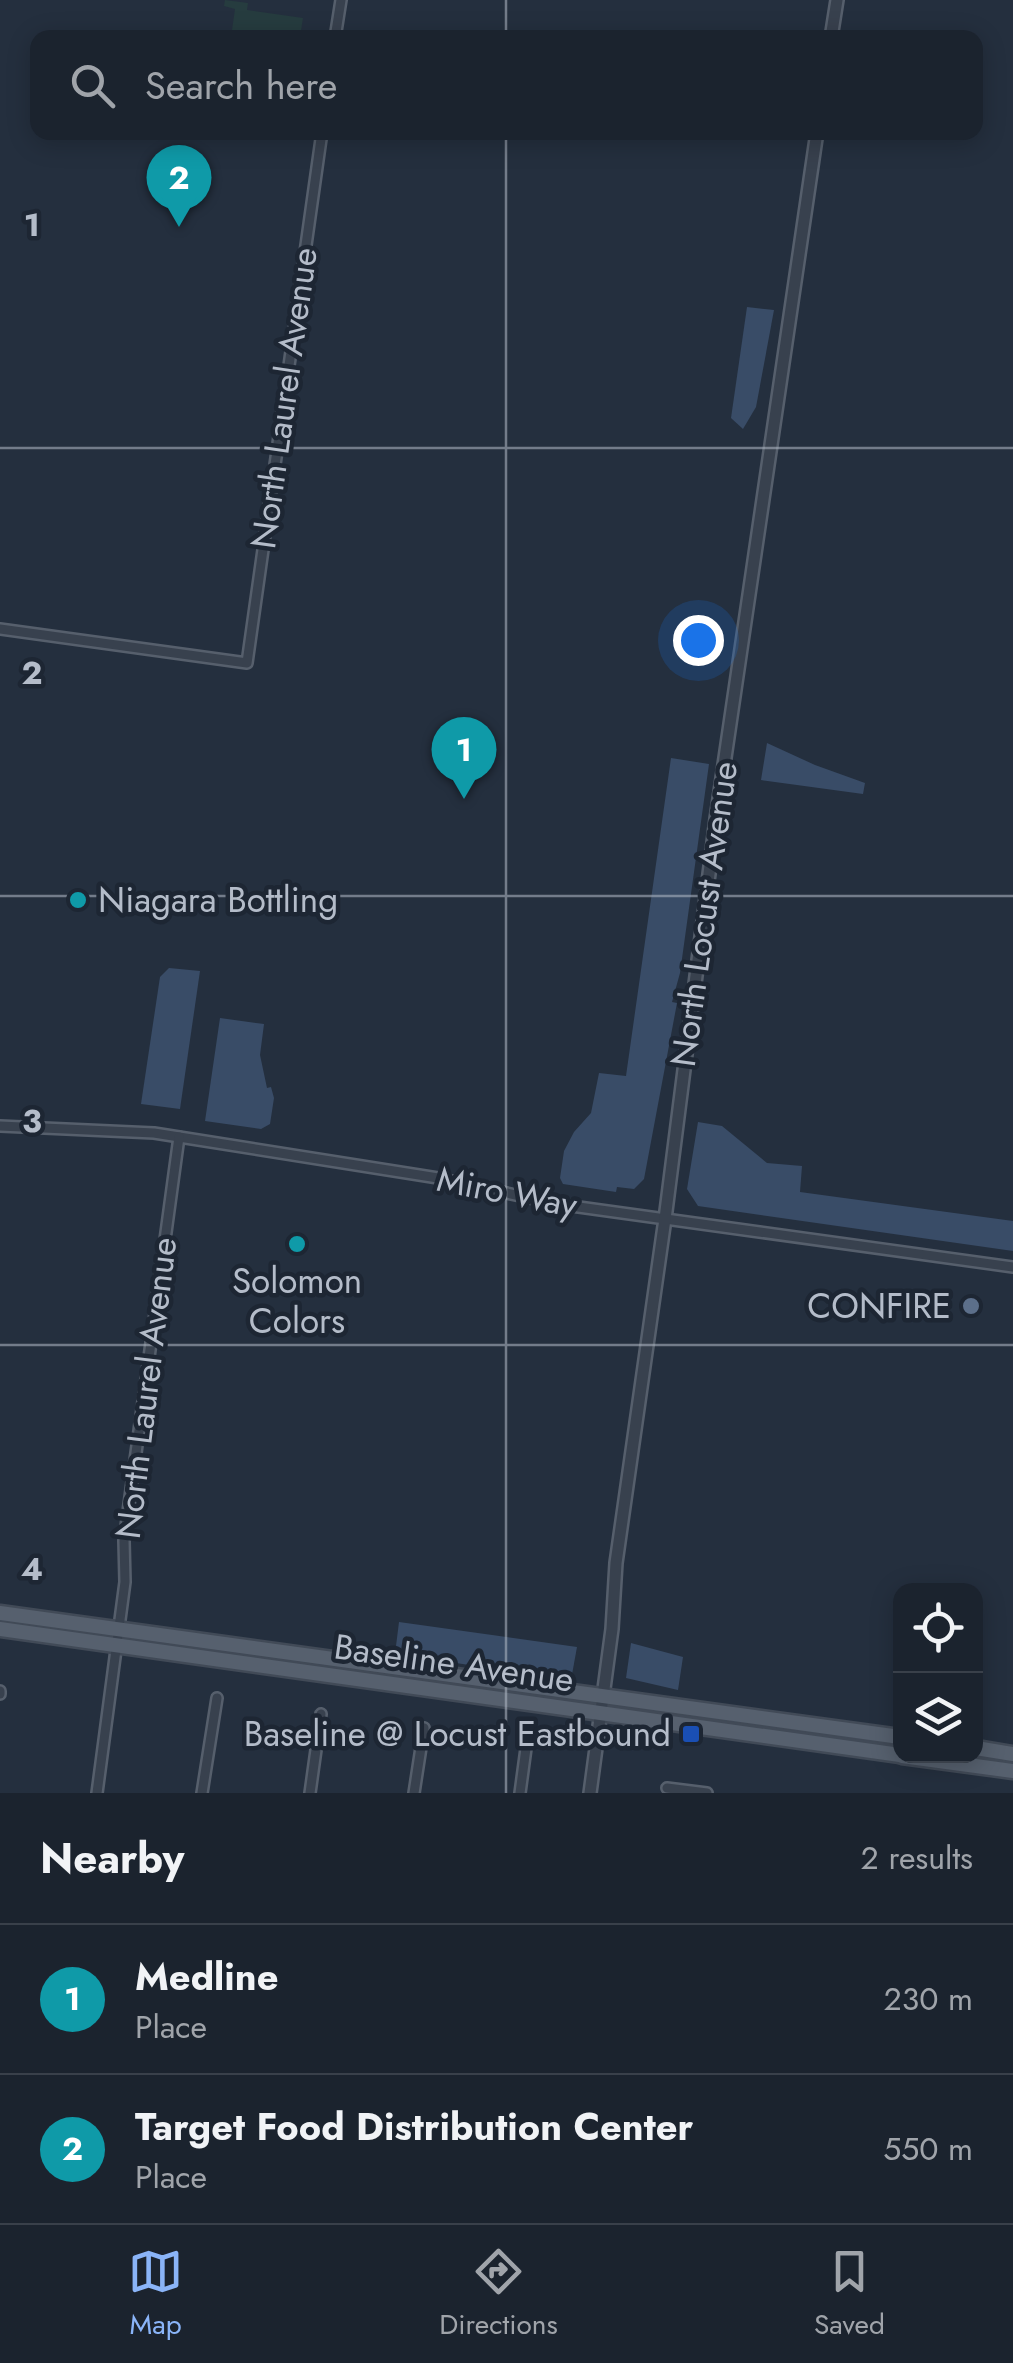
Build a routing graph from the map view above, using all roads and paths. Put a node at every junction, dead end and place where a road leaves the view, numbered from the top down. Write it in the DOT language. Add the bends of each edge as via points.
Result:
graph roads {
  1 [pos="341,0"];
  2 [pos="837,0"];
  3 [pos="337,30"];
  4 [pos="832,30"];
  5 [pos="321,140"];
  6 [pos="816,140"];
  7 [pos="0,630"];
  8 [pos="0,1126"];
  9 [pos="179,1137"];
  10 [pos="665,1218"];
  11 [pos="1013,1267"];
  12 [pos="0,1612"];
  13 [pos="0,1629"];
  14 [pos="118,1638"];
  15 [pos="602,1697"];
  16 [pos="218,1698"];
  17 [pos="321,1714"];
  18 [pos="600,1715"];
  19 [pos="424,1728"];
  20 [pos="893,1736"];
  21 [pos="527,1741"];
  22 [pos="983,1749"];
  23 [pos="893,1754"];
  24 [pos="1013,1754"];
  25 [pos="957,1763"];
  26 [pos="1013,1771"];
  27 [pos="667,1788"];
  28 [pos="97,1793"];
  29 [pos="202,1793"];
  30 [pos="310,1793"];
  31 [pos="414,1793"];
  32 [pos="520,1793"];
  33 [pos="590,1793"];
  34 [pos="707,1793"];
  1 -- 3 [label="street"];
  2 -- 4 [label="street"];
  5 -- 7 [label="street, North Laurel Avenue" via="247,663"];
  6 -- 10 [label="street, North Locust Avenue" via="718,799"];
  8 -- 9 [label="street, Miro Way"];
  9 -- 10 [label="street, Miro Way"];
  9 -- 14 [label="street, North Laurel Avenue" via="124,1541"];
  10 -- 11 [label="street, Miro Way"];
  10 -- 15 [label="street, North Locust Avenue"];
  12 -- 14 [label="main road"];
  13 -- 14 [label="main road, Baseline Avenue"];
  14 -- 15 [label="main road"];
  14 -- 18 [label="main road, Baseline Avenue"];
  14 -- 28 [label="street, North Laurel Avenue"];
  15 -- 18 [label="street, North Locust Avenue"];
  15 -- 20 [label="main road"];
  16 -- 29 [label="street"];
  17 -- 30 [label="street"];
  18 -- 23 [label="main road, Baseline Avenue"];
  18 -- 33 [label="street, North Locust Avenue"];
  19 -- 31 [label="street"];
  21 -- 32 [label="street"];
  22 -- 24 [label="main road"];
  25 -- 26 [label="main road, Baseline Avenue"];
  27 -- 34 [label="street"];
}
